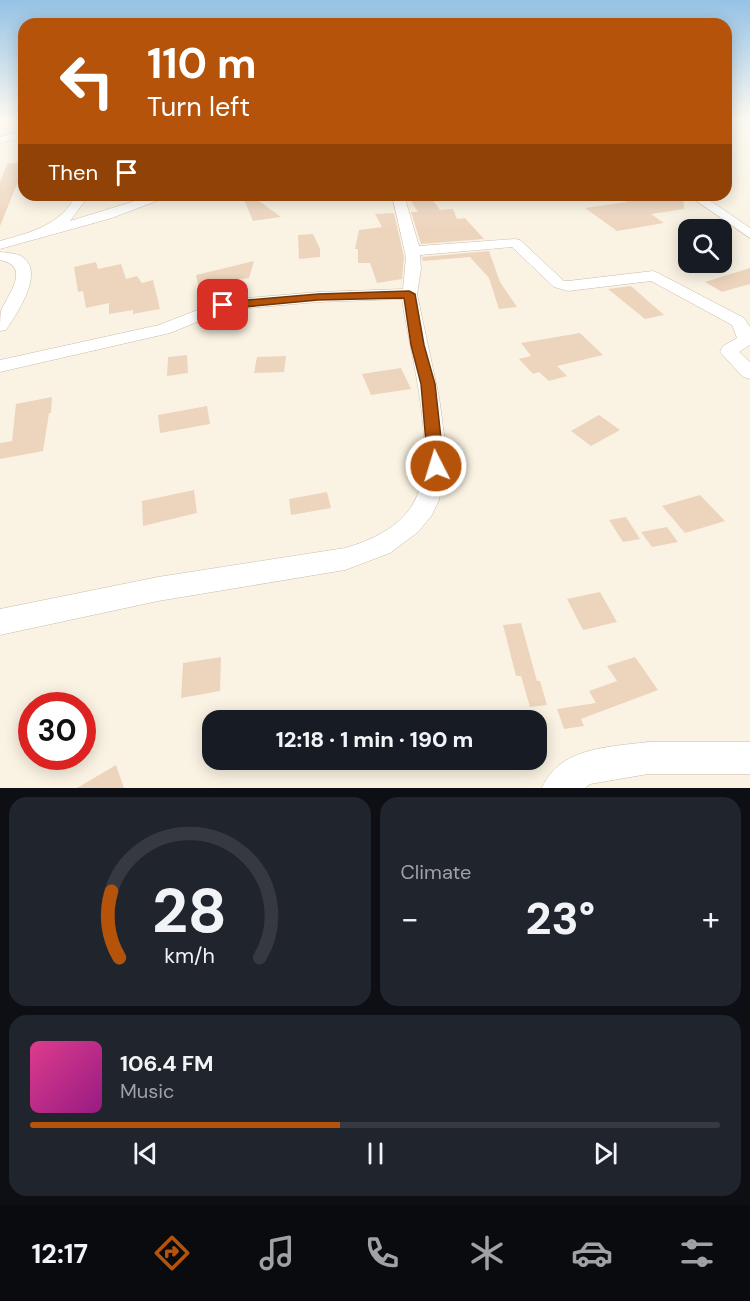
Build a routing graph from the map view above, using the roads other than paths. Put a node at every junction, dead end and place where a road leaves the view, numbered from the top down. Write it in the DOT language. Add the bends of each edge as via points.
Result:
graph roads {
  1 [pos="77,201"];
  2 [pos="148,201"];
  3 [pos="400,201"];
  4 [pos="703,201"];
  5 [pos="750,234"];
  6 [pos="31,235"];
  7 [pos="0,245"];
  8 [pos="412,251"];
  9 [pos="0,256"];
  10 [pos="409,294"];
  11 [pos="0,326"];
  12 [pos="748,338"];
  13 [pos="0,366"];
  14 [pos="750,373"];
  15 [pos="0,622"];
  16 [pos="750,758"];
  17 [pos="559,788"];
  1 -- 6 [label="street" via="74,212 59,223"];
  2 -- 6 [label="street"];
  3 -- 8 [label="street"];
  4 -- 5 [label="street"];
  6 -- 7 [label="street"];
  8 -- 10 [label="street" via="414,281"];
  8 -- 12 [label="street" via="514,243 559,284 568,286 653,276 738,322"];
  9 -- 11 [label="street" via="21,262 25,277"];
  10 -- 13 [label="street" via="223,305 164,329"];
  10 -- 15 [label="street" via="428,384 436,466 427,503 388,543 332,561 208,580"];
  12 -- 14 [label="street" via="729,352"];
  16 -- 17 [label="street" via="648,758 583,768"];
}
